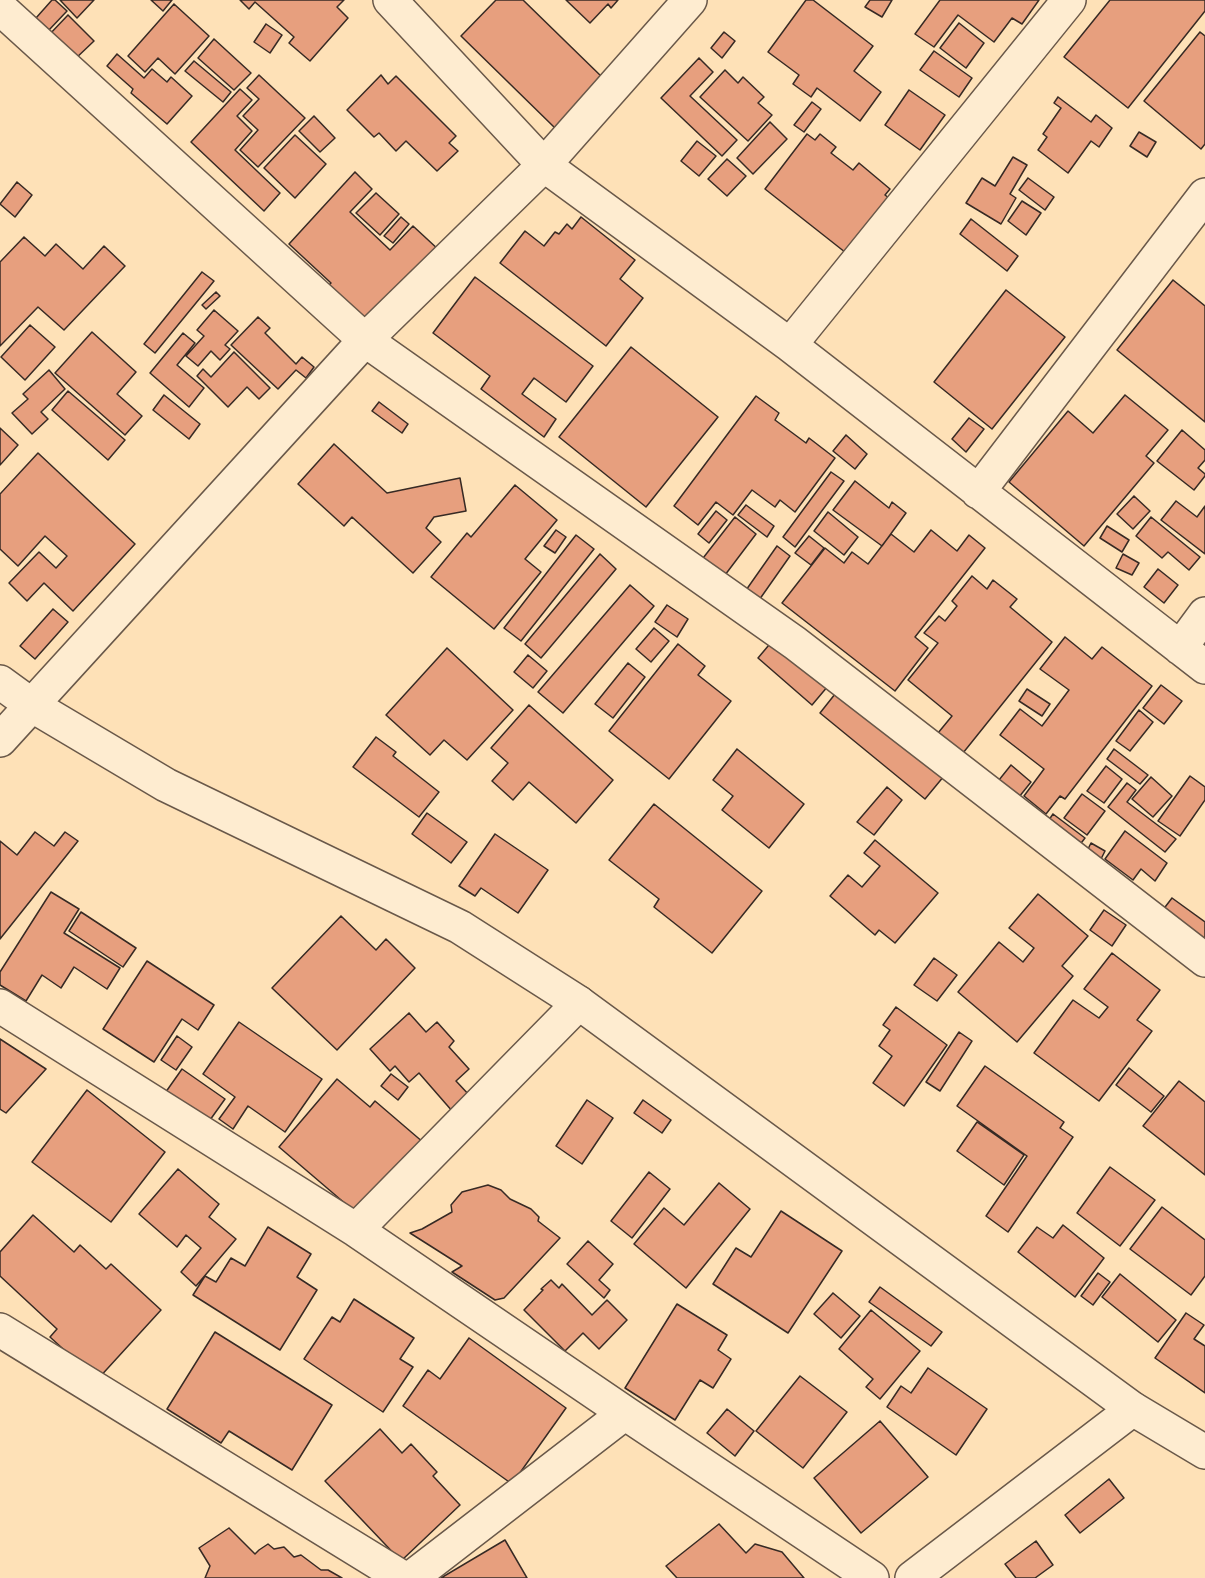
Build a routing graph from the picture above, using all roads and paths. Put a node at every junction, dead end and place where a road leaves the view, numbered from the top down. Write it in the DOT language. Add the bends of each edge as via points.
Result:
graph roads {
  1 [pos="390,0"];
  2 [pos="690,0"];
  3 [pos="1069,0"];
  4 [pos="0,8"];
  5 [pos="544,165"];
  6 [pos="1205,195"];
  7 [pos="365,340"];
  8 [pos="790,345"];
  9 [pos="978,492"];
  10 [pos="1205,614"];
  11 [pos="1192,658"];
  12 [pos="0,682"];
  13 [pos="33,706"];
  14 [pos="0,740"];
  15 [pos="1205,960"];
  16 [pos="579,1003"];
  17 [pos="0,1006"];
  18 [pos="356,1230"];
  19 [pos="0,1330"];
  20 [pos="1133,1409"];
  21 [pos="625,1413"];
  22 [pos="1205,1452"];
  23 [pos="403,1578"];
  24 [pos="411,1578"];
  25 [pos="872,1578"];
  26 [pos="912,1578"];
  1 -- 5 [label="street"];
  2 -- 5 [label="street"];
  3 -- 8 [label="street"];
  4 -- 7 [label="street"];
  5 -- 7 [label="street"];
  5 -- 8 [label="street"];
  6 -- 9 [label="street"];
  7 -- 13 [label="street"];
  7 -- 15 [label="street" via="795,643"];
  8 -- 9 [label="street"];
  9 -- 11 [label="street"];
  10 -- 11 [label="street"];
  12 -- 13 [label="street"];
  13 -- 14 [label="street"];
  13 -- 16 [label="street" via="166,785 460,927"];
  16 -- 18 [label="street"];
  16 -- 20 [label="street"];
  17 -- 18 [label="street"];
  18 -- 21 [label="street"];
  19 -- 23 [label="street"];
  20 -- 22 [label="street"];
  20 -- 26 [label="street"];
  21 -- 24 [label="street"];
  21 -- 25 [label="street"];
}
